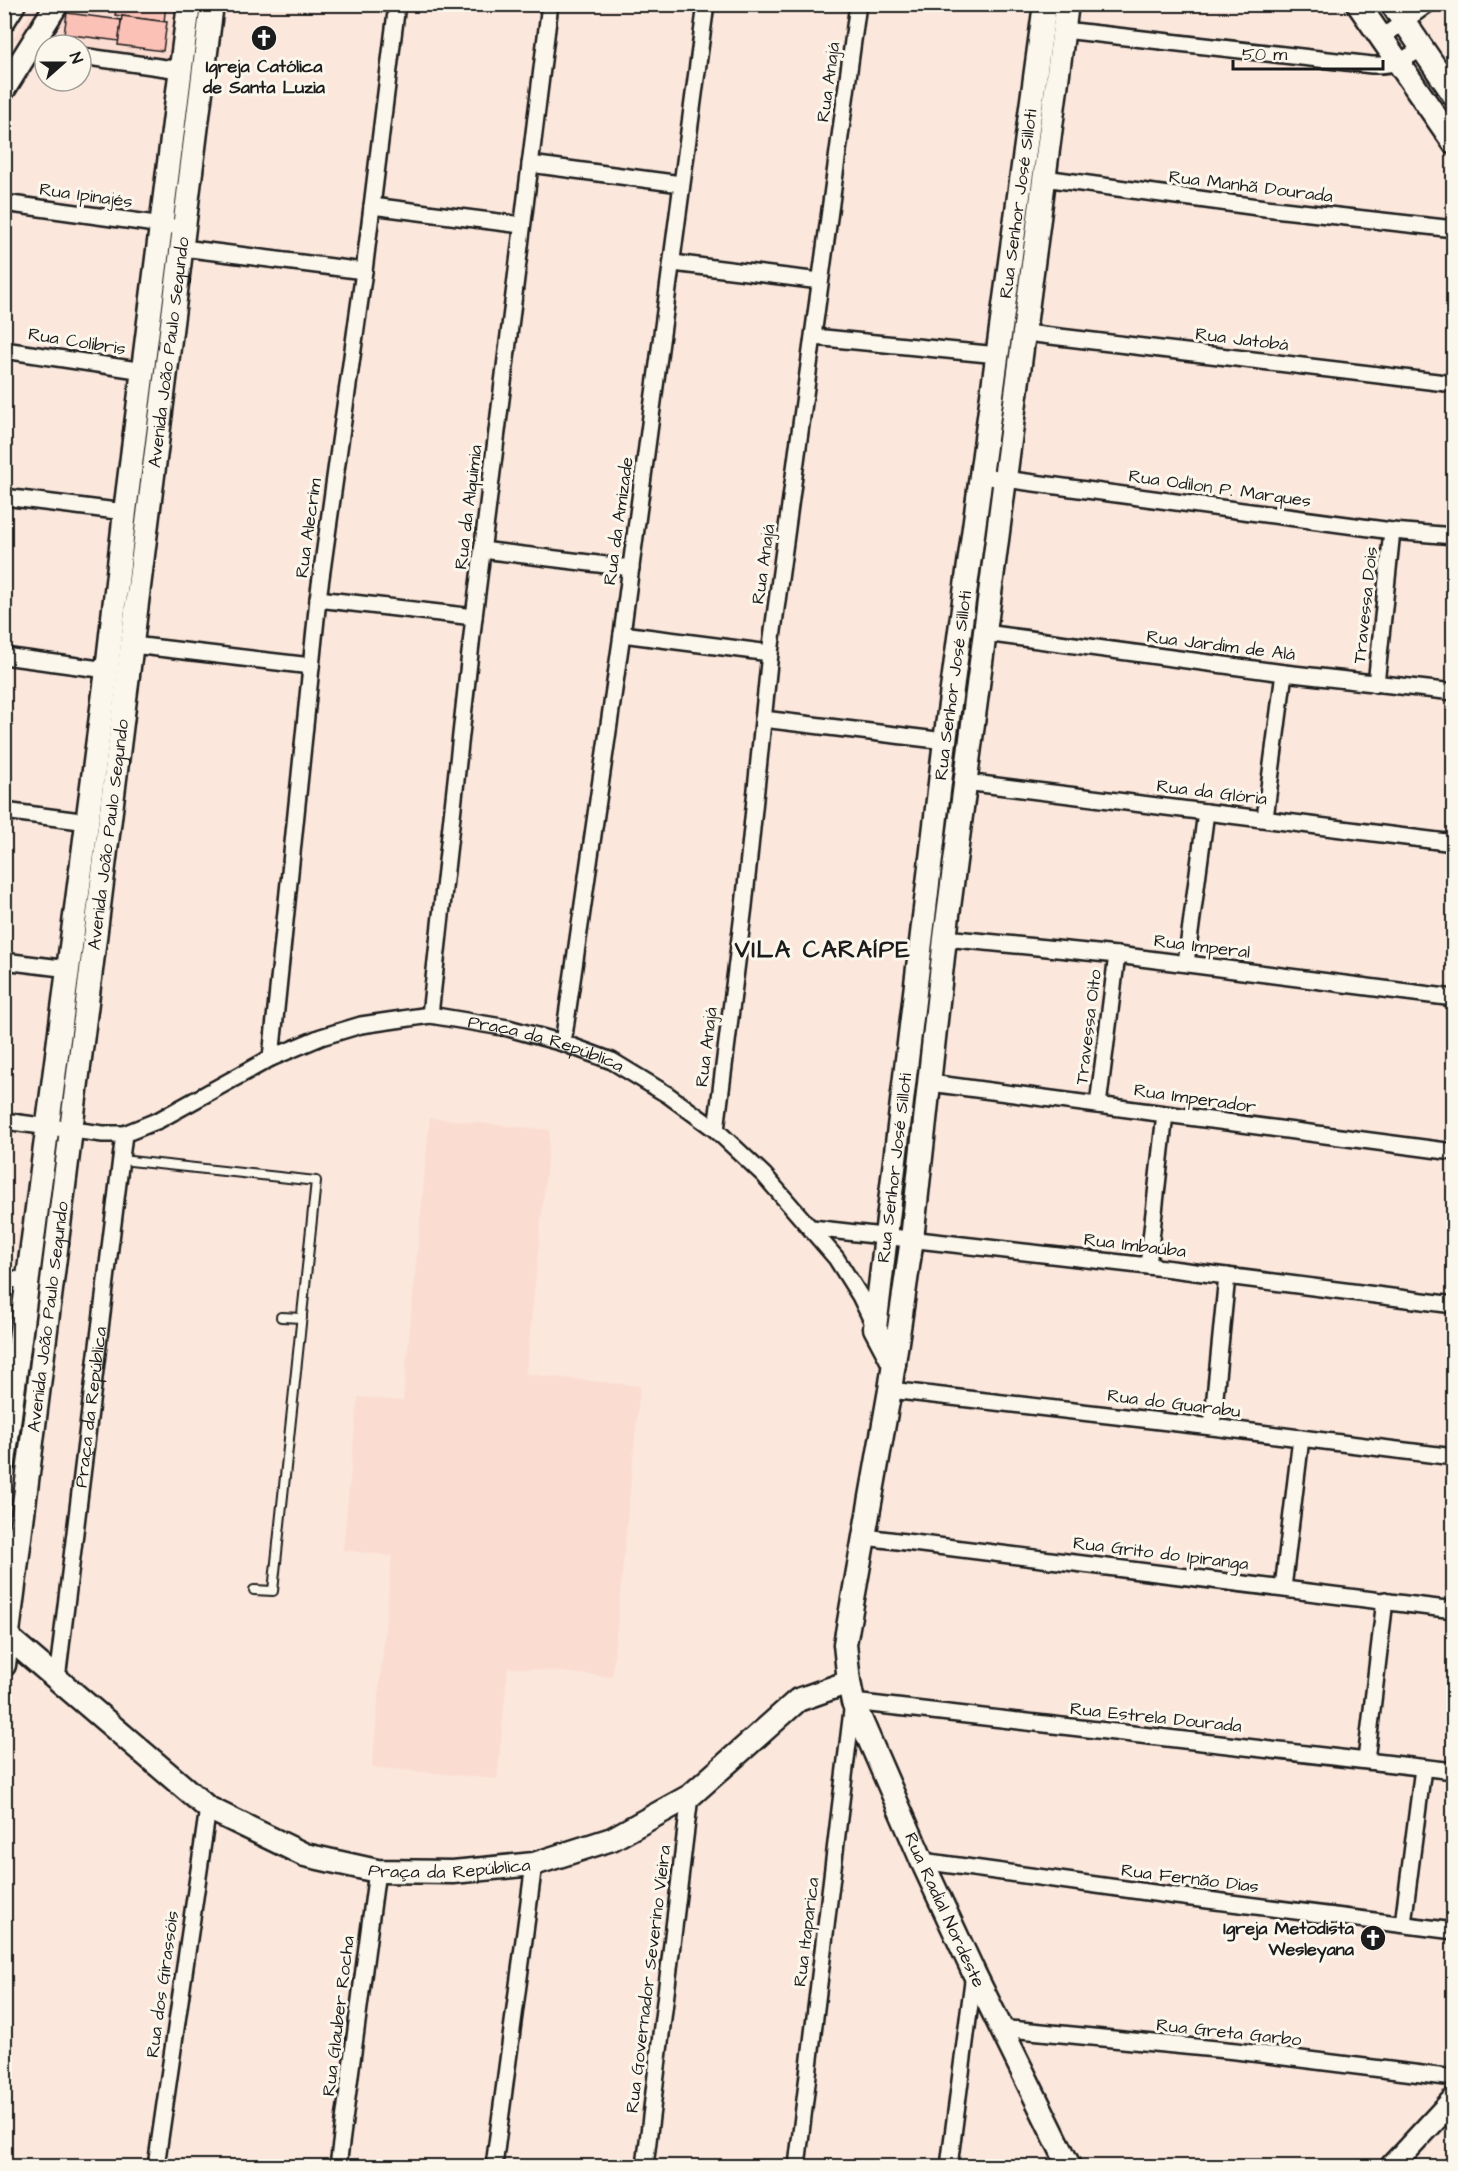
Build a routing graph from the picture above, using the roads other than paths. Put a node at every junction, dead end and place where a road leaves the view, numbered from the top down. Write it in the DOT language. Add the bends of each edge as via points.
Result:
graph roads {
  1 [pos="14,4"];
  2 [pos="57,4"];
  3 [pos="189,4"];
  4 [pos="212,4"];
  5 [pos="397,4"];
  6 [pos="550,4"];
  7 [pos="706,4"];
  8 [pos="858,4"];
  9 [pos="1045,4"];
  10 [pos="1067,4"];
  11 [pos="1358,4"];
  12 [pos="1428,4"];
  13 [pos="1398,13"];
  14 [pos="4,20"];
  15 [pos="1064,30"];
  16 [pos="44,33"];
  17 [pos="1381,38"];
  18 [pos="1421,49"];
  19 [pos="33,55"];
  20 [pos="93,58"];
  21 [pos="1399,63"];
  22 [pos="180,70"];
  23 [pos="4,89"];
  24 [pos="1454,95"];
  25 [pos="1454,143"];
  26 [pos="530,164"];
  27 [pos="1044,178"];
  28 [pos="681,184"];
  29 [pos="4,203"];
  30 [pos="372,206"];
  31 [pos="162,225"];
  32 [pos="522,225"];
  33 [pos="1454,229"];
  34 [pos="184,238"];
  35 [pos="673,263"];
  36 [pos="364,271"];
  37 [pos="820,281"];
  38 [pos="1026,333"];
  39 [pos="814,337"];
  40 [pos="4,350"];
  41 [pos="998,355"];
  42 [pos="144,372"];
  43 [pos="1454,384"];
  44 [pos="982,476"];
  45 [pos="1005,479"];
  46 [pos="4,497"];
  47 [pos="125,512"];
  48 [pos="1392,531"];
  49 [pos="1454,536"];
  50 [pos="482,550"];
  51 [pos="631,568"];
  52 [pos="318,599"];
  53 [pos="474,617"];
  54 [pos="985,633"];
  55 [pos="622,634"];
  56 [pos="133,645"];
  57 [pos="770,653"];
  58 [pos="4,656"];
  59 [pos="311,666"];
  60 [pos="107,670"];
  61 [pos="1284,673"];
  62 [pos="1377,684"];
  63 [pos="1454,692"];
  64 [pos="763,719"];
  65 [pos="945,741"];
  66 [pos="965,782"];
  67 [pos="4,811"];
  68 [pos="1206,812"];
  69 [pos="1265,818"];
  70 [pos="88,822"];
  71 [pos="1454,843"];
  72 [pos="945,938"];
  73 [pos="1118,955"];
  74 [pos="4,961"];
  75 [pos="1186,963"];
  76 [pos="69,969"];
  77 [pos="1454,998"];
  78 [pos="430,1015"];
  79 [pos="563,1043"];
  80 [pos="271,1058"];
  81 [pos="930,1083"];
  82 [pos="1098,1105"];
  83 [pos="1165,1114"];
  84 [pos="4,1121"];
  85 [pos="48,1127"];
  86 [pos="72,1130"];
  87 [pos="716,1130"];
  88 [pos="124,1134"];
  89 [pos="1454,1152"];
  90 [pos="121,1160"];
  91 [pos="812,1228"];
  92 [pos="886,1236"];
  93 [pos="912,1239"];
  94 [pos="1148,1266"];
  95 [pos="1227,1276"];
  96 [pos="4,1278"];
  97 [pos="27,1281"];
  98 [pos="1454,1305"];
  99 [pos="280,1317"];
  100 [pos="302,1318"];
  101 [pos="875,1328"];
  102 [pos="894,1364"];
  103 [pos="890,1390"];
  104 [pos="1212,1427"];
  105 [pos="6,1430"];
  106 [pos="1301,1438"];
  107 [pos="1454,1457"];
  108 [pos="4,1462"];
  109 [pos="865,1536"];
  110 [pos="1283,1588"];
  111 [pos="254,1590"];
  112 [pos="1385,1600"];
  113 [pos="1454,1610"];
  114 [pos="7,1636"];
  115 [pos="845,1644"];
  116 [pos="4,1665"];
  117 [pos="57,1679"];
  118 [pos="851,1692"];
  119 [pos="1366,1760"];
  120 [pos="1423,1767"];
  121 [pos="1454,1772"];
  122 [pos="690,1796"];
  123 [pos="208,1808"];
  124 [pos="922,1861"];
  125 [pos="534,1864"];
  126 [pos="377,1871"];
  127 [pos="1403,1924"];
  128 [pos="1454,1931"];
  129 [pos="974,1973"];
  130 [pos="1000,2028"];
  131 [pos="1454,2078"];
  132 [pos="1454,2099"];
  133 [pos="156,2166"];
  134 [pos="338,2166"];
  135 [pos="494,2166"];
  136 [pos="645,2166"];
  137 [pos="797,2166"];
  138 [pos="949,2166"];
  139 [pos="1070,2166"];
  140 [pos="1392,2166"];
  1 -- 14 [label="street"];
  2 -- 16 [label="street"];
  3 -- 22 [label="street, Avenida João Paulo Segundo"];
  4 -- 34 [label="street, Avenida João Paulo Segundo"];
  5 -- 30 [label="street, Rua Alecrim"];
  6 -- 26 [label="street, Rua da Alquimia"];
  7 -- 28 [label="street, Rua da Amizade"];
  8 -- 37 [label="street, Rua Anajá"];
  9 -- 41 [label="street, Rua Senhor José Silloti"];
  10 -- 15 [label="street, Rua Senhor José Silloti"];
  11 -- 17 [label="street"];
  12 -- 13 [label="street"];
  13 -- 17 [label="street"];
  13 -- 18 [label="street"];
  15 -- 21 [label="street" via="1372,65"];
  15 -- 27 [label="street, Rua Senhor José Silloti"];
  17 -- 21 [label="street"];
  18 -- 21 [label="street"];
  18 -- 24 [label="street"];
  19 -- 23 [label="street"];
  20 -- 22 [label="street"];
  21 -- 25 [label="street"];
  22 -- 31 [label="street, Avenida João Paulo Segundo"];
  26 -- 28 [label="street"];
  26 -- 32 [label="street, Rua da Alquimia"];
  27 -- 33 [label="street, Rua Manhã Dourada"];
  27 -- 38 [label="street, Rua Senhor José Silloti"];
  28 -- 35 [label="street, Rua da Amizade"];
  29 -- 31 [label="street, Rua Ipinajés"];
  30 -- 32 [label="street"];
  30 -- 36 [label="street, Rua Alecrim"];
  31 -- 34 [label="street, Rua Ipinajés"];
  31 -- 42 [label="street, Avenida João Paulo Segundo"];
  32 -- 50 [label="street, Rua da Alquimia"];
  34 -- 36 [label="street, Rua Ipinajés"];
  34 -- 56 [label="street, Avenida João Paulo Segundo"];
  35 -- 37 [label="street"];
  35 -- 51 [label="street, Rua da Amizade"];
  36 -- 52 [label="street, Rua Alecrim"];
  37 -- 39 [label="street, Rua Anajá"];
  38 -- 43 [label="street, Rua Jatobá"];
  38 -- 45 [label="street, Rua Senhor José Silloti"];
  39 -- 41 [label="street"];
  39 -- 57 [label="street, Rua Anajá"];
  40 -- 42 [label="street, Rua Colibris"];
  41 -- 44 [label="street, Rua Senhor José Silloti"];
  42 -- 47 [label="street, Avenida João Paulo Segundo"];
  44 -- 45 [label="street, Rua Odilon P. Marques"];
  44 -- 65 [label="street, Rua Senhor José Silloti"];
  45 -- 48 [label="street, Rua Odilon P. Marques"];
  45 -- 54 [label="street, Rua Senhor José Silloti"];
  46 -- 47 [label="street"];
  47 -- 60 [label="street, Avenida João Paulo Segundo"];
  48 -- 49 [label="street, Rua Odilon P. Marques"];
  48 -- 62 [label="street, Travessa Dois"];
  50 -- 51 [label="street"];
  50 -- 53 [label="street, Rua da Alquimia"];
  51 -- 55 [label="street, Rua da Amizade"];
  52 -- 53 [label="street"];
  52 -- 59 [label="street, Rua Alecrim"];
  53 -- 78 [label="street, Rua da Alquimia"];
  54 -- 61 [label="street, Rua Jardim de Alá"];
  54 -- 66 [label="street, Rua Senhor José Silloti"];
  55 -- 57 [label="street"];
  55 -- 79 [label="street, Rua da Amizade"];
  56 -- 59 [label="street"];
  56 -- 86 [label="street, Avenida João Paulo Segundo"];
  57 -- 64 [label="street, Rua Anajá"];
  58 -- 60 [label="street"];
  59 -- 80 [label="street, Rua Alecrim"];
  60 -- 70 [label="street, Avenida João Paulo Segundo"];
  61 -- 62 [label="street, Rua Jardim de Alá"];
  61 -- 69 [label="street"];
  62 -- 63 [label="street, Rua Jardim de Alá"];
  64 -- 65 [label="street"];
  64 -- 87 [label="street, Rua Anajá"];
  65 -- 92 [label="street, Rua Senhor José Silloti"];
  66 -- 68 [label="street, Rua da Glória"];
  66 -- 72 [label="street, Rua Senhor José Silloti"];
  67 -- 70 [label="street"];
  68 -- 69 [label="street, Rua da Glória"];
  68 -- 75 [label="street"];
  69 -- 71 [label="street, Rua da Glória"];
  70 -- 76 [label="street, Avenida João Paulo Segundo"];
  72 -- 73 [label="street, Rua Imperal"];
  72 -- 81 [label="street, Rua Senhor José Silloti"];
  73 -- 75 [label="street, Rua Imperal"];
  73 -- 82 [label="street, Travessa Oito"];
  74 -- 76 [label="street"];
  75 -- 77 [label="street, Rua Imperal"];
  76 -- 85 [label="street, Avenida João Paulo Segundo"];
  78 -- 79 [label="street, Praça da República" via="508,1028"];
  78 -- 80 [label="street, Praça da República" via="361,1025"];
  79 -- 87 [label="street, Praça da República" via="612,1061"];
  80 -- 88 [label="street, Praça da República" via="159,1120"];
  81 -- 82 [label="street, Rua Imperador"];
  81 -- 93 [label="street, Rua Senhor José Silloti"];
  82 -- 83 [label="street, Rua Imperador"];
  83 -- 89 [label="street, Rua Imperador"];
  83 -- 94 [label="street"];
  84 -- 85 [label="street, Praça da República"];
  85 -- 86 [label="street, Praça da República"];
  85 -- 97 [label="street, Avenida João Paulo Segundo"];
  86 -- 88 [label="street, Praça da República"];
  86 -- 114 [label="street, Avenida João Paulo Segundo"];
  87 -- 91 [label="street, Praça da República"];
  88 -- 90 [label="street, Praça da República"];
  90 -- 100 [label="lane" via="316,1181"];
  90 -- 117 [label="street, Praça da República"];
  91 -- 92 [label="street, Rua Imbaúba"];
  91 -- 101 [label="street, Praça da República" via="860,1296"];
  92 -- 93 [label="street, Rua Imbaúba"];
  92 -- 101 [label="street, Rua Senhor José Silloti"];
  93 -- 94 [label="street, Rua Imbaúba"];
  93 -- 102 [label="street, Rua Senhor José Silloti"];
  94 -- 95 [label="street, Rua Imbaúba"];
  95 -- 98 [label="street, Rua Imbaúba"];
  95 -- 104 [label="street"];
  96 -- 97 [label="street"];
  97 -- 105 [label="street, Avenida João Paulo Segundo"];
  99 -- 100 [label="lane"];
  100 -- 111 [label="lane" via="273,1591"];
  101 -- 102 [label="street"];
  102 -- 103 [label="street, Rua Senhor José Silloti"];
  103 -- 104 [label="street, Rua do Guarabu"];
  103 -- 109 [label="street, Rua Senhor José Silloti"];
  104 -- 106 [label="street, Rua do Guarabu"];
  105 -- 108 [label="street, Avenida João Paulo Segundo"];
  106 -- 107 [label="street, Rua do Guarabu"];
  106 -- 110 [label="street"];
  109 -- 110 [label="street, Rua Grito do Ipiranga"];
  109 -- 115 [label="street, Rua Senhor José Silloti"];
  110 -- 112 [label="street, Rua Grito do Ipiranga"];
  112 -- 113 [label="street, Rua Grito do Ipiranga"];
  112 -- 119 [label="street"];
  114 -- 116 [label="street, Avenida João Paulo Segundo"];
  114 -- 117 [label="street, Praça da República"];
  115 -- 118 [label="street, Rua Radial Nordeste"];
  117 -- 123 [label="street, Praça da República"];
  118 -- 119 [label="street, Rua Estrela Dourada"];
  118 -- 122 [label="street, Praça da República" via="798,1700"];
  118 -- 124 [label="street, Rua Radial Nordeste"];
  118 -- 137 [label="street, Rua Itaparica"];
  119 -- 120 [label="street, Rua Estrela Dourada"];
  120 -- 121 [label="street, Rua Estrela Dourada"];
  120 -- 127 [label="street"];
  122 -- 125 [label="street, Praça da República" via="612,1839"];
  122 -- 136 [label="street, Rua Governador Severino Vieira"];
  123 -- 126 [label="street, Praça da República" via="305,1855"];
  123 -- 133 [label="street, Rua dos Girassóis"];
  124 -- 127 [label="street, Rua Fernão Dias"];
  124 -- 129 [label="street, Rua Radial Nordeste"];
  125 -- 126 [label="street, Praça da República" via="453,1872"];
  125 -- 135 [label="street"];
  126 -- 134 [label="street, Rua Glauber Rocha"];
  127 -- 128 [label="street, Rua Fernão Dias"];
  129 -- 130 [label="street, Rua Radial Nordeste"];
  129 -- 138 [label="street"];
  130 -- 131 [label="street, Rua Greta Garbo"];
  130 -- 139 [label="street, Rua Radial Nordeste"];
  132 -- 140 [label="street"];
}
